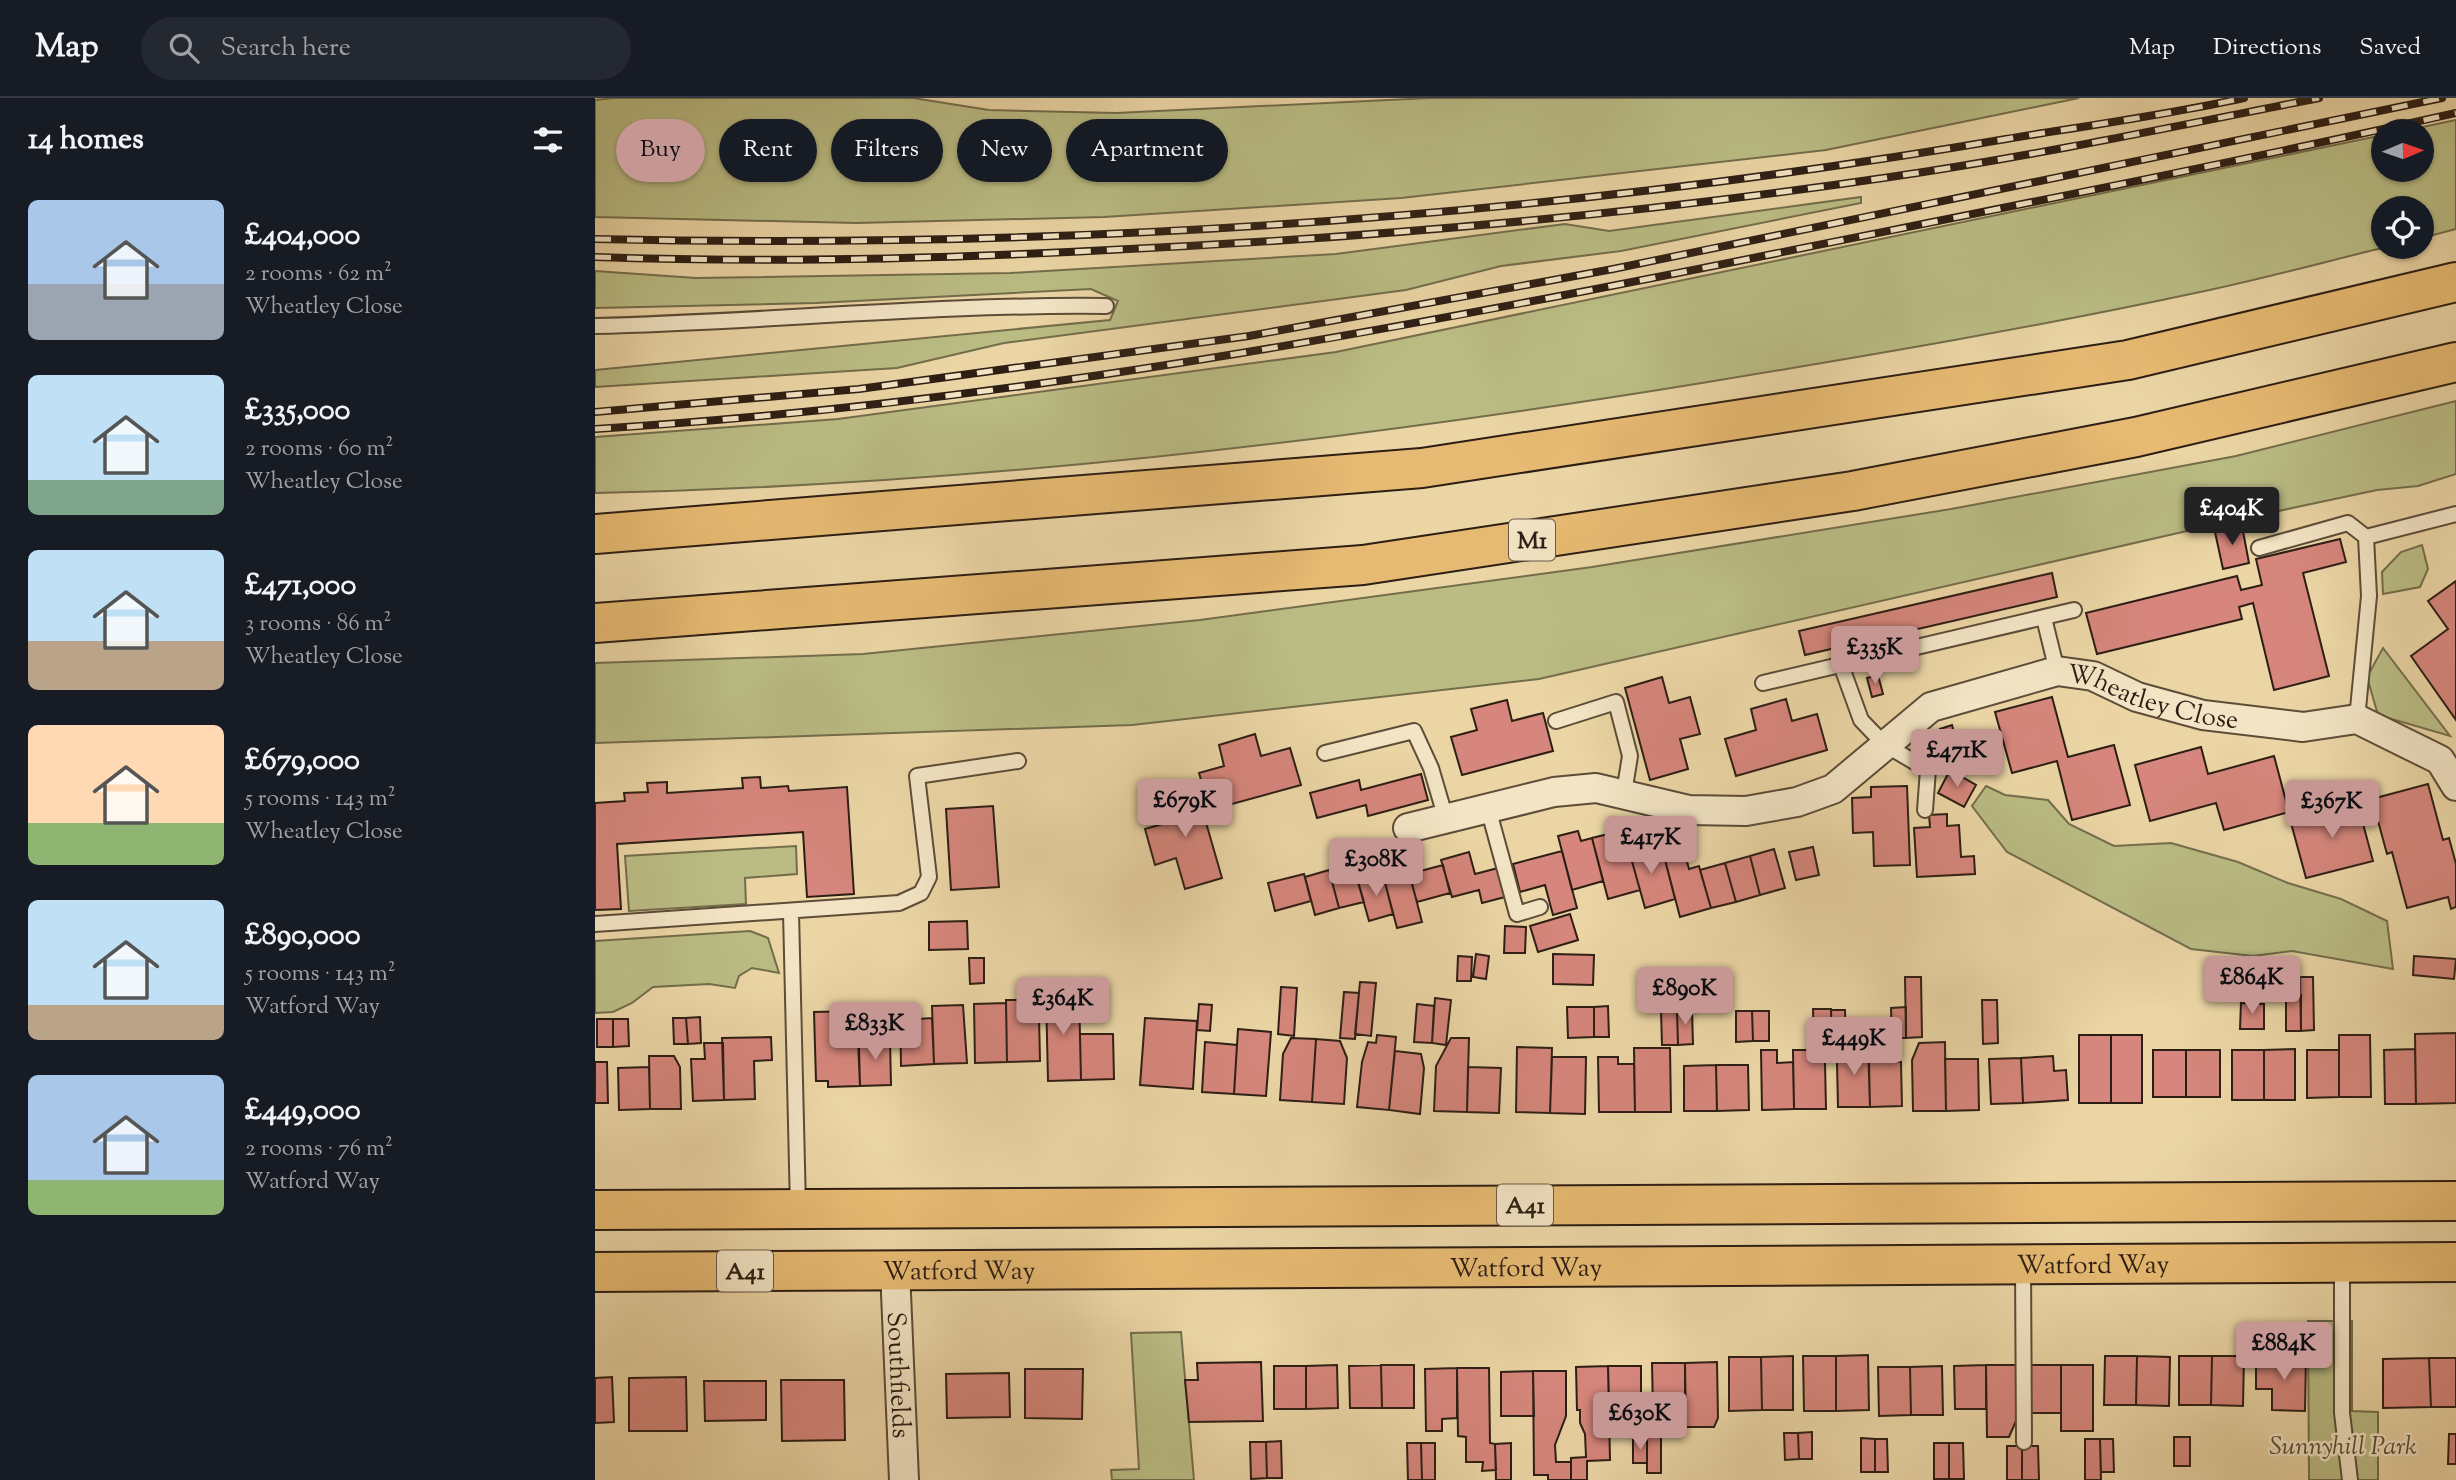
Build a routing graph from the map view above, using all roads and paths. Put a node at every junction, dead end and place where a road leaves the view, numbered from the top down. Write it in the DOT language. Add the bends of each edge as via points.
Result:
graph roads {
  1 [pos="2456,282"];
  2 [pos="1106,306"];
  3 [pos="595,326"];
  4 [pos="2456,362"];
  5 [pos="2456,514"];
  6 [pos="595,534"];
  7 [pos="2366,537"];
  8 [pos="2259,548"];
  9 [pos="2074,610"];
  10 [pos="2044,618"];
  11 [pos="595,623"];
  12 [pos="1841,665"];
  13 [pos="2057,671"];
  14 [pos="1763,683"];
  15 [pos="2357,719"];
  16 [pos="1556,721"];
  17 [pos="1884,744"];
  18 [pos="1325,753"];
  19 [pos="1018,761"];
  20 [pos="2456,786"];
  21 [pos="1625,793"];
  22 [pos="1488,808"];
  23 [pos="1925,810"];
  24 [pos="1446,819"];
  25 [pos="1408,828"];
  26 [pos="1540,907"];
  27 [pos="791,912"];
  28 [pos="595,924"];
  29 [pos="2456,1201"];
  30 [pos="798,1209"];
  31 [pos="595,1210"];
  32 [pos="2456,1262"];
  33 [pos="2342,1263"];
  34 [pos="2023,1265"];
  35 [pos="895,1270"];
  36 [pos="595,1272"];
  37 [pos="2024,1442"];
  38 [pos="904,1480"];
  39 [pos="2350,1480"];
  1 -- 6 [label="highway" via="2128,360 1422,468"];
  2 -- 3 [label="lane" via="995,305 713,324"];
  4 -- 11 [label="highway, M1" via="2136,437 1866,489 1363,565"];
  5 -- 7 [label="lane"];
  7 -- 8 [label="lane" via="2348,523"];
  7 -- 15 [label="lane" via="2369,596"];
  9 -- 10 [label="lane"];
  10 -- 12 [label="lane"];
  10 -- 13 [label="lane"];
  12 -- 14 [label="lane"];
  12 -- 17 [label="lane" via="1861,720"];
  13 -- 15 [label="street, Wheatley Close" via="2093,676 2137,697 2203,715 2303,727"];
  13 -- 17 [label="street, Wheatley Close" via="1931,707"];
  15 -- 20 [label="street" via="2440,760"];
  16 -- 21 [label="lane" via="1616,702 1630,755"];
  17 -- 21 [label="street, Wheatley Close" via="1833,789 1797,802 1746,811 1689,810"];
  17 -- 23 [label="lane" via="1927,770"];
  18 -- 24 [label="lane" via="1414,731"];
  19 -- 27 [label="lane" via="917,776 929,877 921,894 899,903"];
  21 -- 22 [label="street, Wheatley Close" via="1596,788 1554,792"];
  22 -- 24 [label="street, Wheatley Close"];
  22 -- 26 [label="lane" via="1517,914"];
  24 -- 25 [label="street, Wheatley Close"];
  27 -- 28 [label="lane"];
  27 -- 30 [label="lane"];
  29 -- 30 [label="highway, A41"];
  30 -- 31 [label="highway, A41"];
  32 -- 33 [label="highway, Watford Way / A41"];
  33 -- 34 [label="highway, Watford Way / A41"];
  33 -- 39 [label="lane" via="2342,1413"];
  34 -- 35 [label="highway, Watford Way / A41"];
  34 -- 37 [label="lane"];
  35 -- 36 [label="highway, Watford Way / A41"];
  35 -- 38 [label="street, Southfields"];
}
